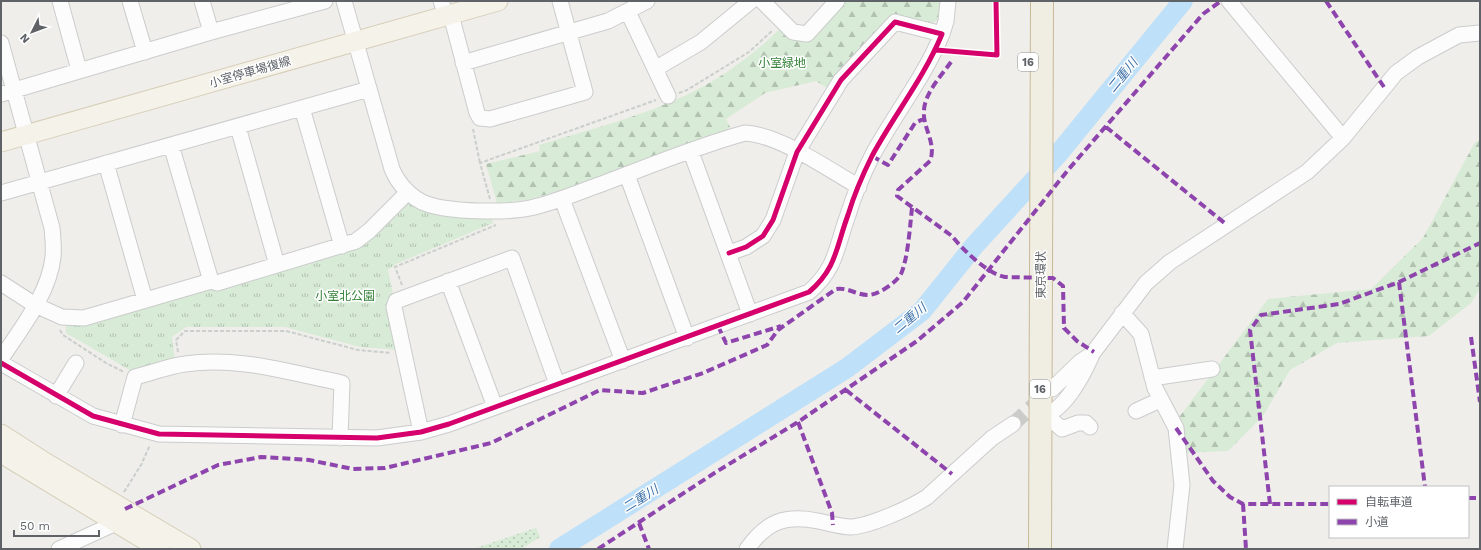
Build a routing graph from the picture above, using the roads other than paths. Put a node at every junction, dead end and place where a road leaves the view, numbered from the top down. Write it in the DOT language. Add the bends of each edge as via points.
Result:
graph roads {
  1 [pos="60,1"];
  2 [pos="130,1"];
  3 [pos="202,1"];
  4 [pos="325,1"];
  5 [pos="344,1"];
  6 [pos="498,1"];
  7 [pos="560,1"];
  8 [pos="647,1"];
  9 [pos="751,1"];
  10 [pos="762,1"];
  11 [pos="837,1"];
  12 [pos="948,1"];
  13 [pos="1028,1"];
  14 [pos="1042,1"];
  15 [pos="1229,1"];
  16 [pos="274,8"];
  17 [pos="453,9"];
  18 [pos="628,12"];
  19 [pos="211,32"];
  20 [pos="1480,33"];
  21 [pos="569,34"];
  22 [pos="942,34"];
  23 [pos="355,41"];
  24 [pos="1,43"];
  25 [pos="145,52"];
  26 [pos="463,64"];
  27 [pos="655,69"];
  28 [pos="79,70"];
  29 [pos="368,89"];
  30 [pos="8,92"];
  31 [pos="668,96"];
  32 [pos="302,108"];
  33 [pos="1034,118"];
  34 [pos="238,127"];
  35 [pos="27,135"];
  36 [pos="1343,138"];
  37 [pos="1,142"];
  38 [pos="171,145"];
  39 [pos="691,152"];
  40 [pos="797,152"];
  41 [pos="106,163"];
  42 [pos="627,175"];
  43 [pos="40,182"];
  44 [pos="859,187"];
  45 [pos="408,192"];
  46 [pos="1,193"];
  47 [pos="562,199"];
  48 [pos="1034,235"];
  49 [pos="342,246"];
  50 [pos="728,253"];
  51 [pos="277,265"];
  52 [pos="211,281"];
  53 [pos="448,281"];
  54 [pos="1,283"];
  55 [pos="145,300"];
  56 [pos="35,305"];
  57 [pos="1122,313"];
  58 [pos="750,314"];
  59 [pos="687,338"];
  60 [pos="1092,354"];
  61 [pos="1,359"];
  62 [pos="623,361"];
  63 [pos="1,363"];
  64 [pos="76,363"];
  65 [pos="1212,368"];
  66 [pos="1152,378"];
  67 [pos="557,384"];
  68 [pos="1052,389"];
  69 [pos="56,396"];
  70 [pos="1160,400"];
  71 [pos="495,407"];
  72 [pos="1136,410"];
  73 [pos="1043,416"];
  74 [pos="1012,424"];
  75 [pos="122,426"];
  76 [pos="1090,426"];
  77 [pos="421,432"];
  78 [pos="1,434"];
  79 [pos="340,438"];
  80 [pos="1,453"];
  81 [pos="116,523"];
  82 [pos="59,549"];
  83 [pos="160,549"];
  84 [pos="191,549"];
  85 [pos="747,549"];
  86 [pos="1024,549"];
  87 [pos="1040,549"];
  88 [pos="1175,549"];
  1 -- 28 [label="street"];
  2 -- 25 [label="street"];
  3 -- 19 [label="street"];
  4 -- 16 [label="street"];
  5 -- 23 [label="street"];
  6 -- 17 [label="main road, 小室停車場復線"];
  7 -- 21 [label="street"];
  8 -- 18 [label="street"];
  9 -- 27 [label="street" via="701,42"];
  10 -- 11 [label="street" via="793,32 807,34"];
  12 -- 22 [label="street"];
  13 -- 33 [label="highway, 東京環状 / 16"];
  14 -- 33 [label="highway, 東京環状 / 16"];
  15 -- 36 [label="street"];
  16 -- 19 [label="street"];
  17 -- 23 [label="main road, 小室停車場復線"];
  17 -- 26 [label="street"];
  18 -- 21 [label="street"];
  18 -- 27 [label="street"];
  19 -- 25 [label="street"];
  20 -- 36 [label="street" via="1459,35 1418,57 1396,73"];
  21 -- 26 [label="street"];
  21 -- 26 [label="street" via="585,92 490,120 480,118 477,113"];
  22 -- 40 [label="street" via="895,22 841,80"];
  22 -- 44 [label="street" via="934,55 872,156"];
  23 -- 29 [label="street"];
  23 -- 35 [label="main road, 小室停車場復線"];
  24 -- 30 [label="street"];
  25 -- 28 [label="street"];
  27 -- 31 [label="street"];
  28 -- 30 [label="street"];
  29 -- 32 [label="street"];
  29 -- 45 [label="street" via="392,169 399,183"];
  30 -- 35 [label="street"];
  32 -- 34 [label="street"];
  32 -- 49 [label="street"];
  33 -- 48 [label="highway, 東京環状 / 16"];
  34 -- 38 [label="street"];
  34 -- 51 [label="street"];
  35 -- 37 [label="main road, 小室停車場復線"];
  35 -- 43 [label="street"];
  36 -- 57 [label="street" via="1307,172 1170,262 1146,283"];
  38 -- 41 [label="street"];
  38 -- 52 [label="street"];
  39 -- 40 [label="street" via="745,133 762,135"];
  39 -- 42 [label="street"];
  39 -- 50 [label="street"];
  40 -- 44 [label="street"];
  40 -- 50 [label="street" via="773,220 763,236 746,247"];
  41 -- 43 [label="street"];
  41 -- 55 [label="street"];
  42 -- 47 [label="street"];
  42 -- 59 [label="street"];
  43 -- 46 [label="street"];
  43 -- 56 [label="street" via="52,228 53,256 47,280"];
  44 -- 58 [label="street" via="826,276 809,292"];
  45 -- 47 [label="street" via="416,199 434,206 493,211 530,208"];
  45 -- 49 [label="street" via="369,231 356,241"];
  47 -- 62 [label="street"];
  48 -- 73 [label="highway, 東京環状 / 16"];
  48 -- 86 [label="highway, 東京環状 / 16"];
  49 -- 51 [label="street"];
  50 -- 58 [label="street"];
  51 -- 52 [label="street" via="217,283"];
  52 -- 55 [label="street"];
  53 -- 67 [label="street" via="512,258"];
  53 -- 71 [label="street"];
  53 -- 77 [label="street" via="396,301 394,307"];
  54 -- 56 [label="street"];
  55 -- 56 [label="street" via="84,318 62,317"];
  56 -- 61 [label="street"];
  57 -- 60 [label="street"];
  57 -- 66 [label="street" via="1141,334"];
  58 -- 59 [label="street"];
  59 -- 62 [label="street"];
  60 -- 68 [label="street"];
  60 -- 73 [label="street" via="1085,370 1062,405"];
  62 -- 67 [label="street"];
  63 -- 69 [label="street"];
  64 -- 69 [label="street"];
  65 -- 66 [label="street"];
  66 -- 70 [label="street"];
  67 -- 71 [label="street"];
  69 -- 75 [label="street" via="93,416"];
  70 -- 72 [label="street"];
  70 -- 88 [label="street" via="1176,428 1182,471"];
  71 -- 77 [label="street"];
  73 -- 76 [label="street" via="1062,429 1078,423"];
  73 -- 87 [label="highway, 東京環状 / 16"];
  74 -- 85 [label="street" via="992,438 916,504 868,523 850,527 801,518 784,521 768,526"];
  75 -- 79 [label="street" via="156,434"];
  75 -- 79 [label="street" via="135,377 180,365 213,361 238,363 342,383"];
  77 -- 79 [label="street" via="377,438"];
  78 -- 84 [label="main road"];
  80 -- 81 [label="main road"];
  81 -- 82 [label="street"];
  81 -- 83 [label="main road"];
}
